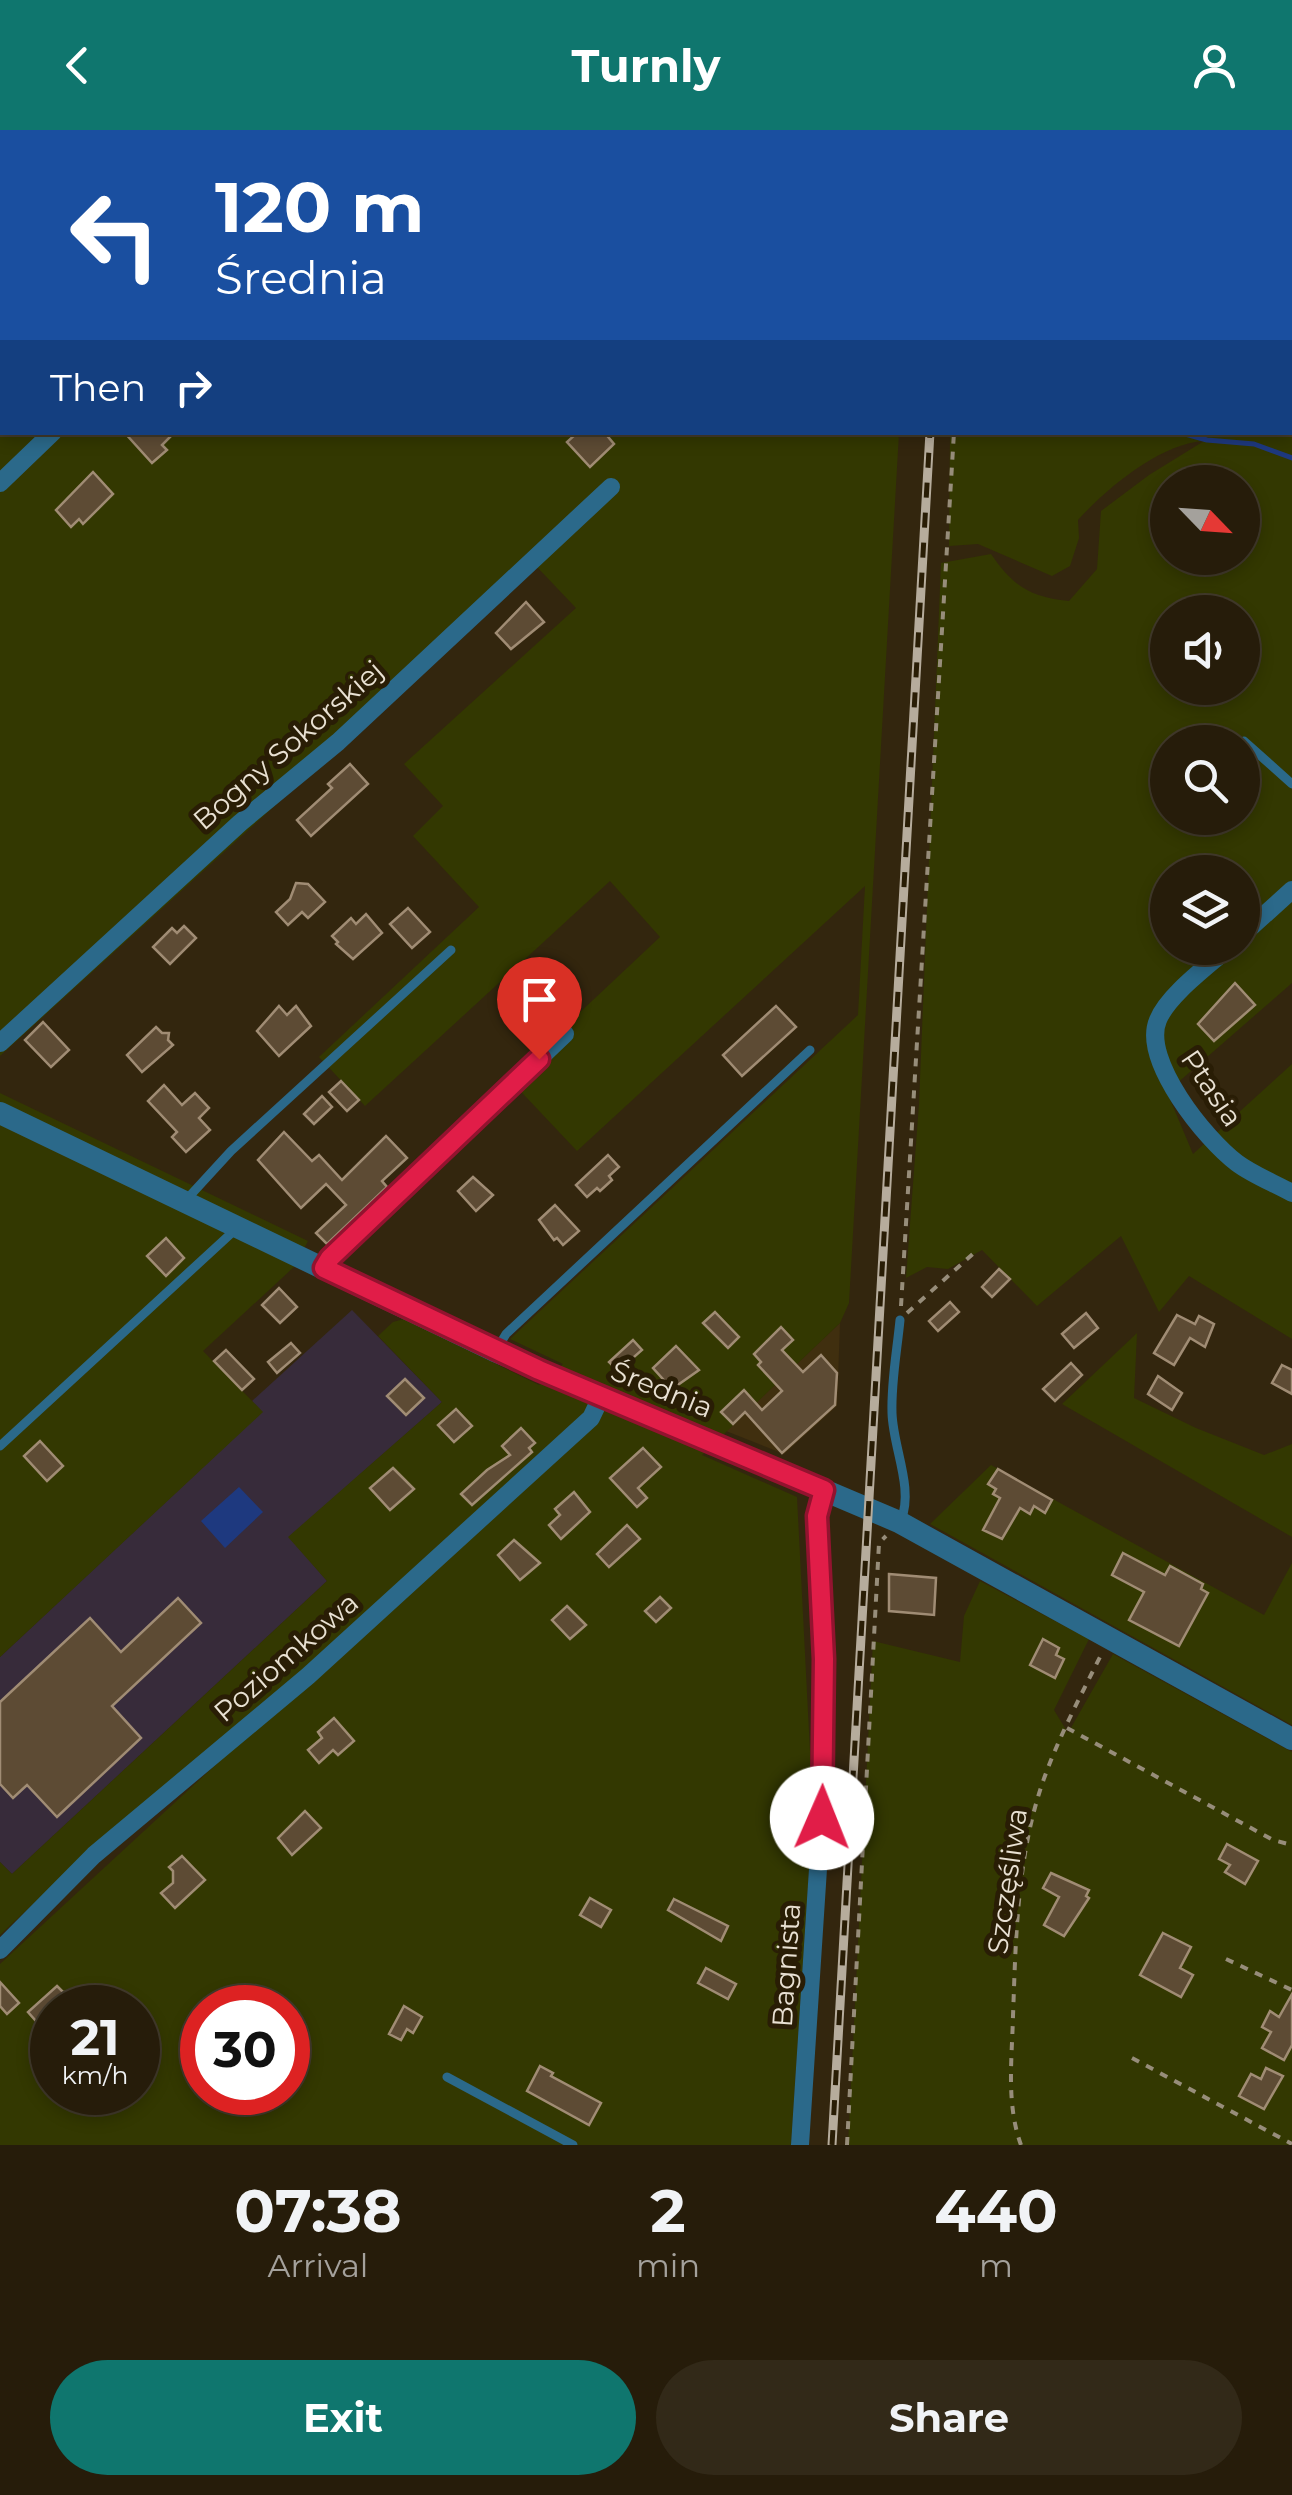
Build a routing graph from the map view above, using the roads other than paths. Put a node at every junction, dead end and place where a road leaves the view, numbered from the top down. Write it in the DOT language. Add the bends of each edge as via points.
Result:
graph roads {
  1 [pos="50,435"];
  2 [pos="0,483"];
  3 [pos="611,487"];
  4 [pos="1260,755"];
  5 [pos="1292,784"];
  6 [pos="1292,890"];
  7 [pos="1260,918"];
  8 [pos="451,950"];
  9 [pos="1210,965"];
  10 [pos="565,1034"];
  11 [pos="0,1043"];
  12 [pos="810,1050"];
  13 [pos="0,1113"];
  14 [pos="1292,1193"];
  15 [pos="186,1200"];
  16 [pos="238,1225"];
  17 [pos="324,1268"];
  18 [pos="900,1320"];
  19 [pos="495,1351"];
  20 [pos="601,1397"];
  21 [pos="0,1446"];
  22 [pos="824,1490"];
  23 [pos="900,1522"];
  24 [pos="1292,1738"];
  25 [pos="0,1950"];
  26 [pos="447,2078"];
  27 [pos="573,2145"];
  28 [pos="800,2145"];
  1 -- 2 [label="street"];
  3 -- 11 [label="street, Bogny Sokorskiej"];
  4 -- 5 [label="lane"];
  6 -- 7 [label="street"];
  8 -- 15 [label="lane"];
  9 -- 14 [label="street, Ptasia" via="1161,1012 1153,1035 1156,1054 1213,1142 1240,1166"];
  10 -- 17 [label="street"];
  12 -- 19 [label="lane"];
  13 -- 15 [label="street, Średnia"];
  15 -- 16 [label="street, Średnia"];
  16 -- 17 [label="street, Średnia"];
  16 -- 21 [label="lane"];
  17 -- 19 [label="street, Średnia"];
  18 -- 23 [label="lane" via="892,1392 907,1502"];
  19 -- 20 [label="street, Średnia"];
  20 -- 22 [label="street, Średnia"];
  20 -- 25 [label="street, Poziomkowa" via="591,1418 308,1676 94,1855"];
  22 -- 23 [label="street, Średnia"];
  22 -- 28 [label="street, Bagnista" via="817,1516 824,1792"];
  23 -- 24 [label="street, Średnia"];
  26 -- 27 [label="lane"];
}
